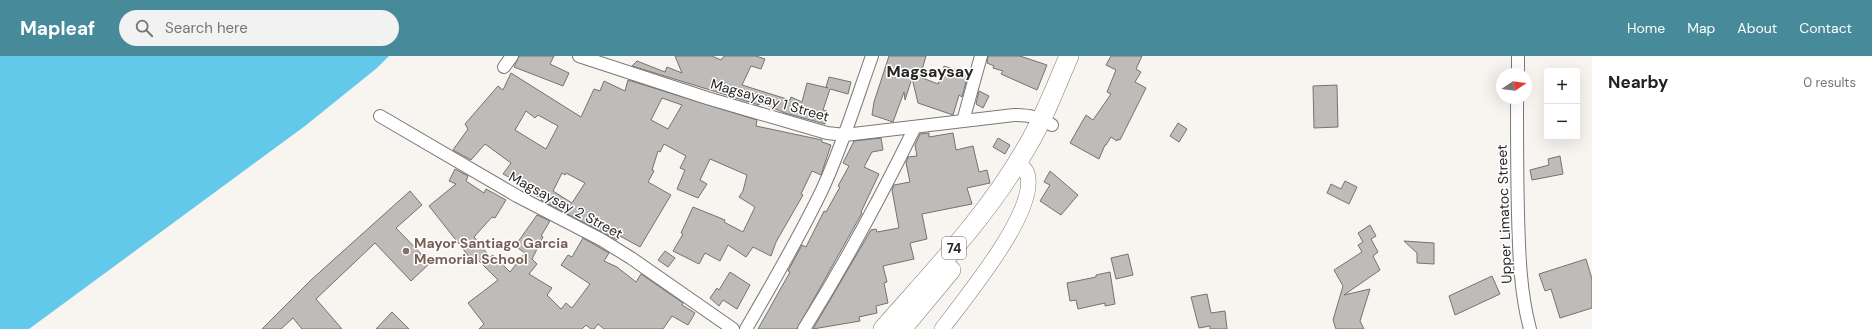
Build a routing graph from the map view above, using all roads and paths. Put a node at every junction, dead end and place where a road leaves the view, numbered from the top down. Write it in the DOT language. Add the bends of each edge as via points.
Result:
graph roads {
  1 [pos="512,56"];
  2 [pos="579,56"];
  3 [pos="872,56"];
  4 [pos="981,56"];
  5 [pos="1069,56"];
  6 [pos="1083,56"];
  7 [pos="1518,56"];
  8 [pos="504,67"];
  9 [pos="1518,68"];
  10 [pos="1518,104"];
  11 [pos="380,116"];
  12 [pos="963,121"];
  13 [pos="1047,122"];
  14 [pos="915,126"];
  15 [pos="844,135"];
  16 [pos="1026,160"];
  17 [pos="733,329"];
  18 [pos="746,329"];
  19 [pos="804,329"];
  20 [pos="883,329"];
  21 [pos="902,329"];
  22 [pos="942,329"];
  23 [pos="1530,329"];
  1 -- 8 [label="street"];
  2 -- 15 [label="street, Magsaysay 1 Street" via="707,98 811,129"];
  3 -- 15 [label="street"];
  4 -- 12 [label="street"];
  5 -- 13 [label="main road, 74"];
  6 -- 13 [label="main road, 74"];
  7 -- 9 [label="street"];
  10 -- 23 [label="street, Upper Limatoc Street" via="1516,146 1519,238 1522,289"];
  11 -- 17 [label="street, Magsaysay 2 Street" via="517,196 608,244"];
  12 -- 13 [label="street, Magsaysay 1 Street" via="1014,115"];
  12 -- 14 [label="street, Magsaysay 1 Street"];
  13 -- 16 [label="main road, 74"];
  14 -- 15 [label="street, Magsaysay 1 Street"];
  14 -- 19 [label="street" via="880,200"];
  15 -- 18 [label="street" via="822,190"];
  16 -- 20 [label="main road, 74" via="1003,184 954,247"];
  16 -- 21 [label="main road, 74" via="964,254"];
  16 -- 22 [label="street" via="1026,197 1014,228"];
}
